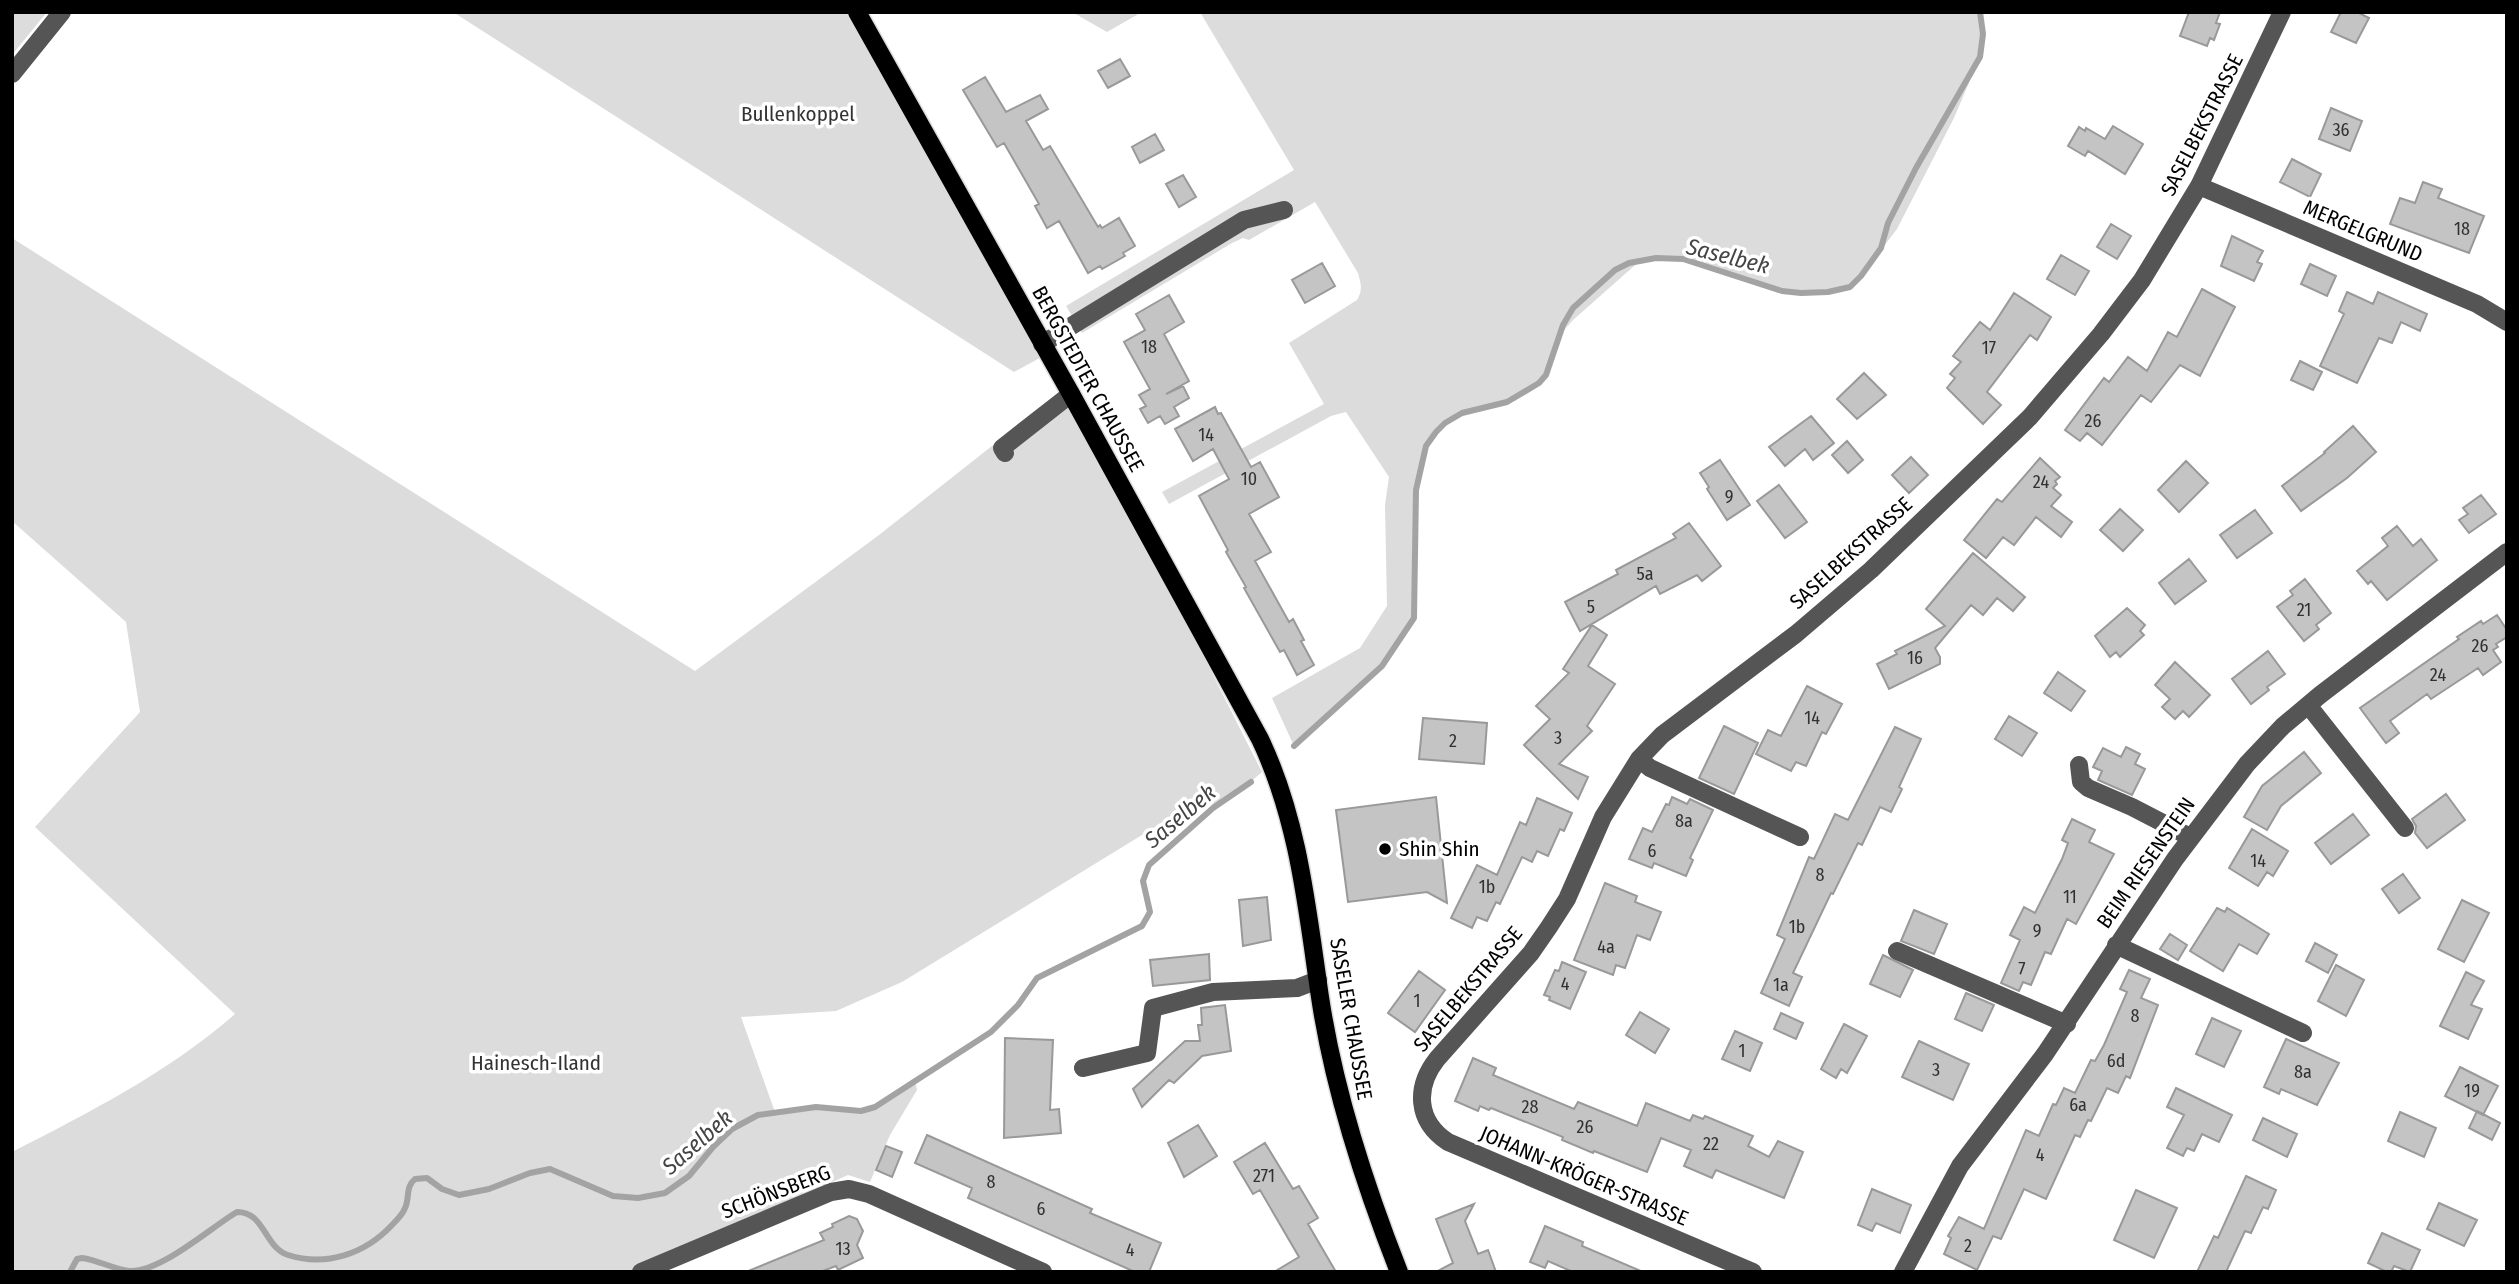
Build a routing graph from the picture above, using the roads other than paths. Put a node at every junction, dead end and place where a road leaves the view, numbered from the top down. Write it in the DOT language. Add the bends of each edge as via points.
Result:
graph roads {
  1 [pos="62,12"];
  2 [pos="857,12"];
  3 [pos="2282,12"];
  4 [pos="12,74"];
  5 [pos="2199,186"];
  6 [pos="1284,210"];
  7 [pos="2507,323"];
  8 [pos="1042,344"];
  9 [pos="1071,394"];
  10 [pos="1005,453"];
  11 [pos="2507,552"];
  12 [pos="2308,705"];
  13 [pos="1639,759"];
  14 [pos="2079,765"];
  15 [pos="1275,771"];
  16 [pos="2405,828"];
  17 [pos="2190,837"];
  18 [pos="1800,838"];
  19 [pos="2116,945"];
  20 [pos="1897,951"];
  21 [pos="1318,981"];
  22 [pos="2067,1024"];
  23 [pos="2303,1032"];
  24 [pos="1083,1068"];
  25 [pos="1422,1097"];
  26 [pos="641,1272"];
  27 [pos="1043,1272"];
  28 [pos="1399,1272"];
  29 [pos="1753,1272"];
  30 [pos="1903,1272"];
  1 -- 4 [label="street"];
  2 -- 8 [label="main road, BERGSTEDTER CHAUSSEE"];
  3 -- 5 [label="street, SASELBEKSTRASSE"];
  5 -- 7 [label="street, MERGELGRUND" via="2477,304"];
  5 -- 13 [label="street, SASELBEKSTRASSE" via="2142,280 2030,417 1871,570 1796,634 1662,735"];
  6 -- 8 [label="street" via="1244,220"];
  8 -- 9 [label="main road, BERGSTEDTER CHAUSSEE"];
  9 -- 10 [label="street" via="1015,429 1002,448"];
  9 -- 15 [label="main road, BERGSTEDTER CHAUSSEE"];
  11 -- 12 [label="street, BEIM RIESENSTEIN"];
  12 -- 16 [label="street"];
  12 -- 17 [label="street, BEIM RIESENSTEIN" via="2247,764"];
  13 -- 18 [label="street"];
  13 -- 25 [label="street, SASELBEKSTRASSE" via="1603,817 1567,900 1531,953 1429,1070"];
  14 -- 17 [label="street" via="2081,782 2088,788"];
  15 -- 21 [label="main road, SASELER CHAUSSEE" via="1300,862"];
  17 -- 19 [label="street, BEIM RIESENSTEIN"];
  19 -- 22 [label="street, BEIM RIESENSTEIN"];
  19 -- 23 [label="street"];
  20 -- 22 [label="street"];
  21 -- 24 [label="street" via="1297,988 1213,992 1153,1008 1147,1053"];
  21 -- 28 [label="main road, SASELER CHAUSSEE" via="1346,1115"];
  22 -- 30 [label="street, BEIM RIESENSTEIN" via="1956,1173"];
  25 -- 29 [label="street, JOHANN-KRÖGER-STRASSE" via="1429,1126 1448,1142"];
  26 -- 27 [label="street, SCHÖNSBERG" via="831,1192 849,1189"];
}
